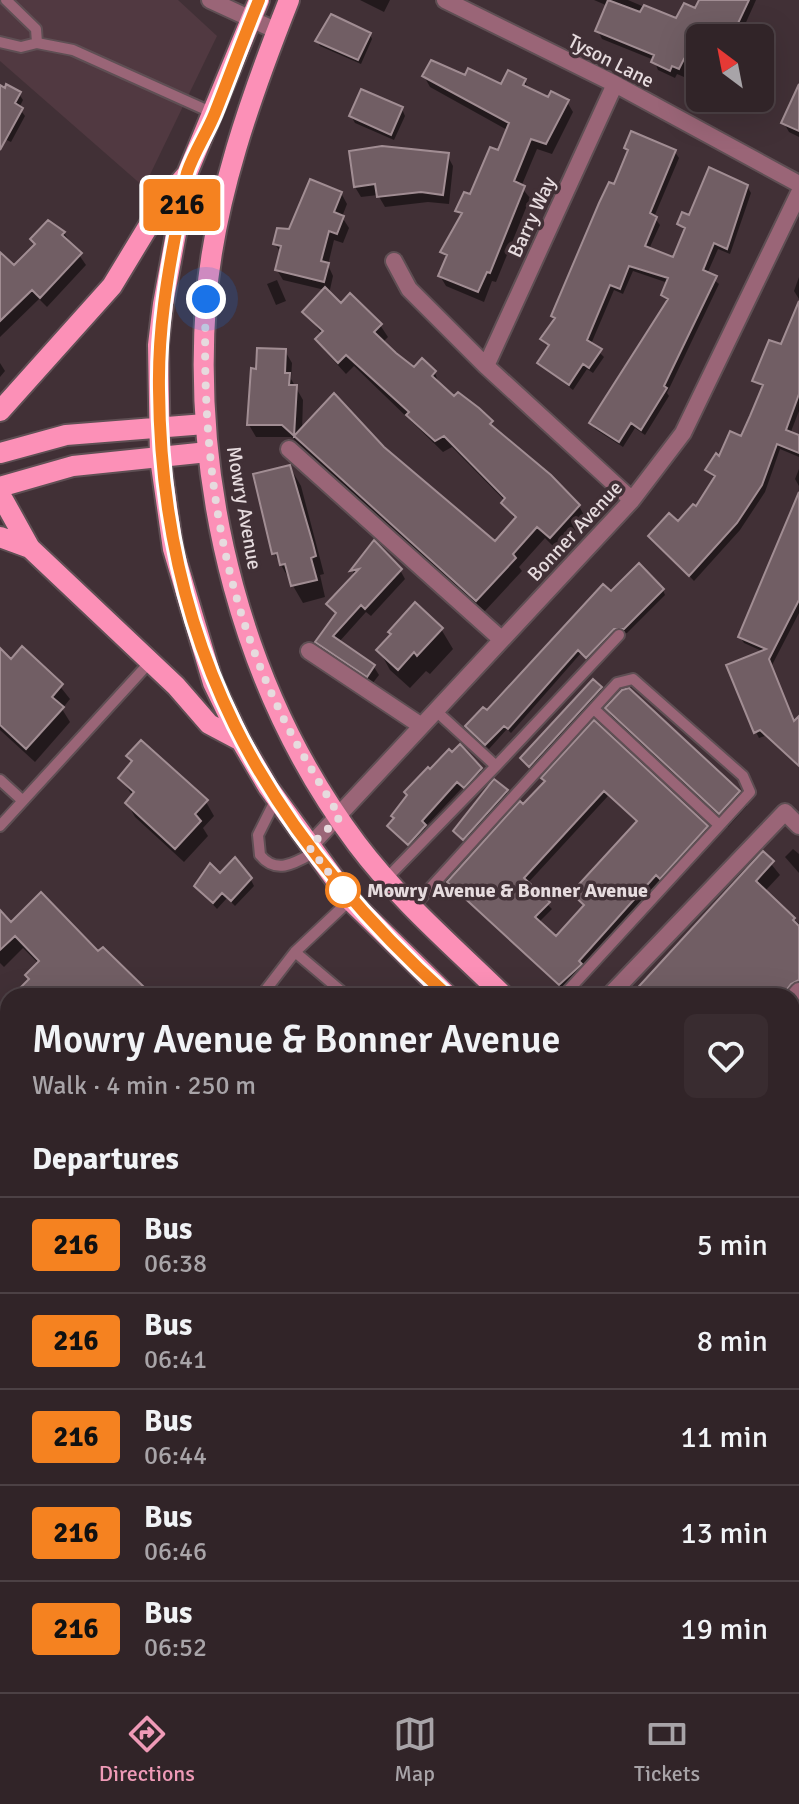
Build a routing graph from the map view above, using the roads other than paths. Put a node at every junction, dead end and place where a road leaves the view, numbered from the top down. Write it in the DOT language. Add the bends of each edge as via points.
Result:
graph roads {
  1 [pos="6,0"];
  2 [pos="210,0"];
  3 [pos="259,0"];
  4 [pos="289,0"];
  5 [pos="445,0"];
  6 [pos="250,22"];
  7 [pos="277,31"];
  8 [pos="0,42"];
  9 [pos="37,43"];
  10 [pos="615,84"];
  11 [pos="215,114"];
  12 [pos="187,174"];
  13 [pos="799,184"];
  14 [pos="799,193"];
  15 [pos="394,261"];
  16 [pos="486,366"];
  17 [pos="0,411"];
  18 [pos="205,424"];
  19 [pos="159,427"];
  20 [pos="289,449"];
  21 [pos="7,450"];
  22 [pos="208,452"];
  23 [pos="160,458"];
  24 [pos="0,479"];
  25 [pos="0,487"];
  26 [pos="0,494"];
  27 [pos="632,500"];
  28 [pos="0,537"];
  29 [pos="30,548"];
  30 [pos="619,635"];
  31 [pos="501,639"];
  32 [pos="309,651"];
  33 [pos="150,662"];
  34 [pos="594,709"];
  35 [pos="435,710"];
  36 [pos="420,725"];
  37 [pos="241,741"];
  38 [pos="496,766"];
  39 [pos="0,780"];
  40 [pos="276,799"];
  41 [pos="23,801"];
  42 [pos="340,817"];
  43 [pos="719,825"];
  44 [pos="0,826"];
  45 [pos="799,826"];
  46 [pos="311,850"];
  47 [pos="386,880"];
  48 [pos="350,900"];
  49 [pos="412,908"];
  50 [pos="295,952"];
  51 [pos="267,988"];
  52 [pos="338,988"];
  53 [pos="431,988"];
  54 [pos="496,988"];
  55 [pos="570,988"];
  56 [pos="617,988"];
  1 -- 9 [label="lane" via="36,29"];
  2 -- 6 [label="street"];
  3 -- 6 [label="main road"];
  4 -- 7 [label="main road, Mowry Avenue"];
  5 -- 10 [label="street, Tyson Lane"];
  6 -- 7 [label="street"];
  6 -- 11 [label="main road"];
  7 -- 18 [label="main road, Mowry Avenue" via="249,107 221,212 206,299"];
  8 -- 9 [label="lane" via="21,47"];
  9 -- 11 [label="lane" via="73,50"];
  10 -- 13 [label="street, Tyson Lane"];
  10 -- 16 [label="street, Barry Way"];
  11 -- 12 [label="main road"];
  12 -- 17 [label="main road" via="163,202 112,286"];
  12 -- 19 [label="main road" via="158,345"];
  14 -- 27 [label="street, Bonner Avenue" via="683,433"];
  15 -- 16 [label="street" via="409,289"];
  16 -- 27 [label="street"];
  18 -- 19 [label="main road"];
  18 -- 22 [label="main road, Mowry Avenue"];
  19 -- 21 [label="main road" via="66,435"];
  19 -- 23 [label="main road"];
  20 -- 31 [label="street"];
  21 -- 24 [label="main road"];
  22 -- 23 [label="main road"];
  22 -- 42 [label="main road, Mowry Avenue" via="225,558 255,654 296,742"];
  23 -- 25 [label="main road" via="73,466"];
  23 -- 37 [label="main road" via="179,576 213,683"];
  26 -- 29 [label="main road"];
  27 -- 31 [label="street, Bonner Avenue"];
  28 -- 29 [label="main road"];
  29 -- 33 [label="main road"];
  30 -- 38 [label="lane"];
  31 -- 35 [label="street, Bonner Avenue"];
  32 -- 36 [label="street"];
  33 -- 37 [label="main road" via="209,724"];
  33 -- 41 [label="lane"];
  34 -- 43 [label="lane"];
  34 -- 43 [label="lane" via="617,683 633,679 743,776 750,792"];
  34 -- 49 [label="lane"];
  35 -- 36 [label="street, Bonner Avenue"];
  35 -- 38 [label="lane"];
  36 -- 42 [label="street, Bonner Avenue"];
  37 -- 40 [label="main road"];
  38 -- 47 [label="lane"];
  39 -- 41 [label="lane"];
  40 -- 46 [label="main road"];
  40 -- 46 [label="lane" via="258,835 260,855 279,867"];
  41 -- 44 [label="lane"];
  42 -- 46 [label="street, Bonner Avenue"];
  42 -- 47 [label="main road, Mowry Avenue"];
  43 -- 55 [label="lane"];
  45 -- 56 [label="street" via="785,812"];
  46 -- 48 [label="main road"];
  47 -- 49 [label="main road, Mowry Avenue"];
  48 -- 50 [label="lane"];
  48 -- 53 [label="main road"];
  49 -- 54 [label="main road, Mowry Avenue"];
  50 -- 51 [label="lane"];
  50 -- 52 [label="lane"];
}
